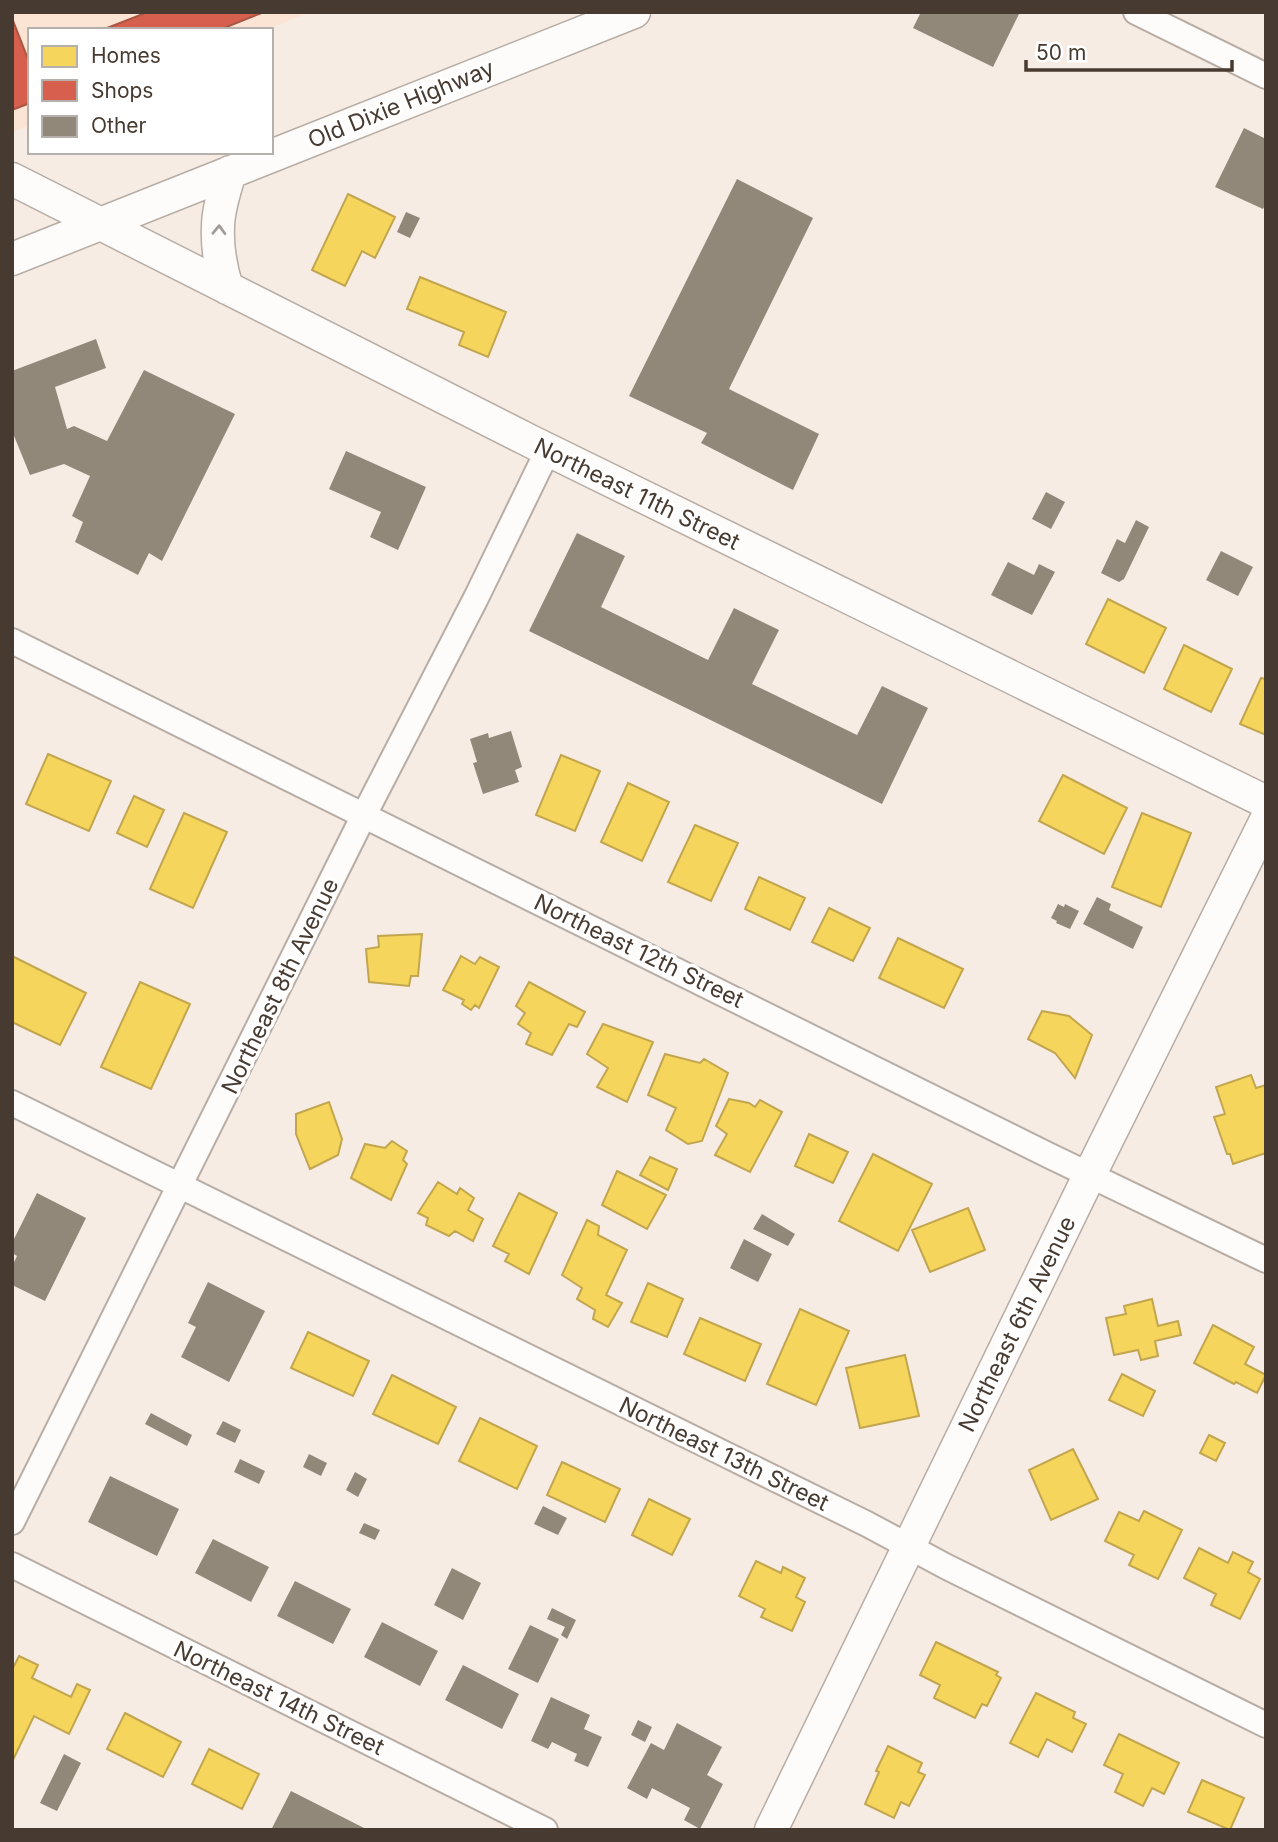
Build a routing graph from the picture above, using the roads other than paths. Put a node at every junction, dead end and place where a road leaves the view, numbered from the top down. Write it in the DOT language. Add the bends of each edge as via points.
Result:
graph roads {
  1 [pos="634,12"];
  2 [pos="1136,12"];
  3 [pos="1266,76"];
  4 [pos="230,172"];
  5 [pos="12,178"];
  6 [pos="100,224"];
  7 [pos="12,259"];
  8 [pos="227,288"];
  9 [pos="548,450"];
  10 [pos="12,641"];
  11 [pos="1266,802"];
  12 [pos="364,815"];
  13 [pos="1266,820"];
  14 [pos="12,1103"];
  15 [pos="1090,1174"];
  16 [pos="180,1186"];
  17 [pos="1266,1260"];
  18 [pos="12,1521"];
  19 [pos="909,1547"];
  20 [pos="12,1565"];
  21 [pos="1266,1726"];
  22 [pos="545,1830"];
  23 [pos="771,1830"];
  1 -- 4 [label="street, Old Dixie Highway"];
  2 -- 3 [label="street"];
  4 -- 6 [label="street, Old Dixie Highway"];
  8 -- 4 [label="street, one-way" via="218,226"];
  5 -- 6 [label="street, Northeast 11th Street"];
  6 -- 7 [label="street, Old Dixie Highway"];
  6 -- 8 [label="street, Northeast 11th Street"];
  8 -- 9 [label="street, Northeast 11th Street"];
  9 -- 11 [label="street, Northeast 11th Street"];
  9 -- 12 [label="street, Northeast 8th Avenue"];
  10 -- 12 [label="street, Northeast 12th Street"];
  12 -- 15 [label="street, Northeast 12th Street"];
  12 -- 16 [label="street, Northeast 8th Avenue"];
  13 -- 15 [label="street, Northeast 6th Avenue"];
  14 -- 16 [label="street, Northeast 13th Street"];
  15 -- 17 [label="street, Northeast 12th Street"];
  15 -- 19 [label="street, Northeast 6th Avenue"];
  16 -- 18 [label="street, Northeast 8th Avenue"];
  16 -- 19 [label="street, Northeast 13th Street"];
  19 -- 21 [label="street, Northeast 13th Street"];
  19 -- 23 [label="street, Northeast 6th Avenue"];
  20 -- 22 [label="street, Northeast 14th Street"];
}
